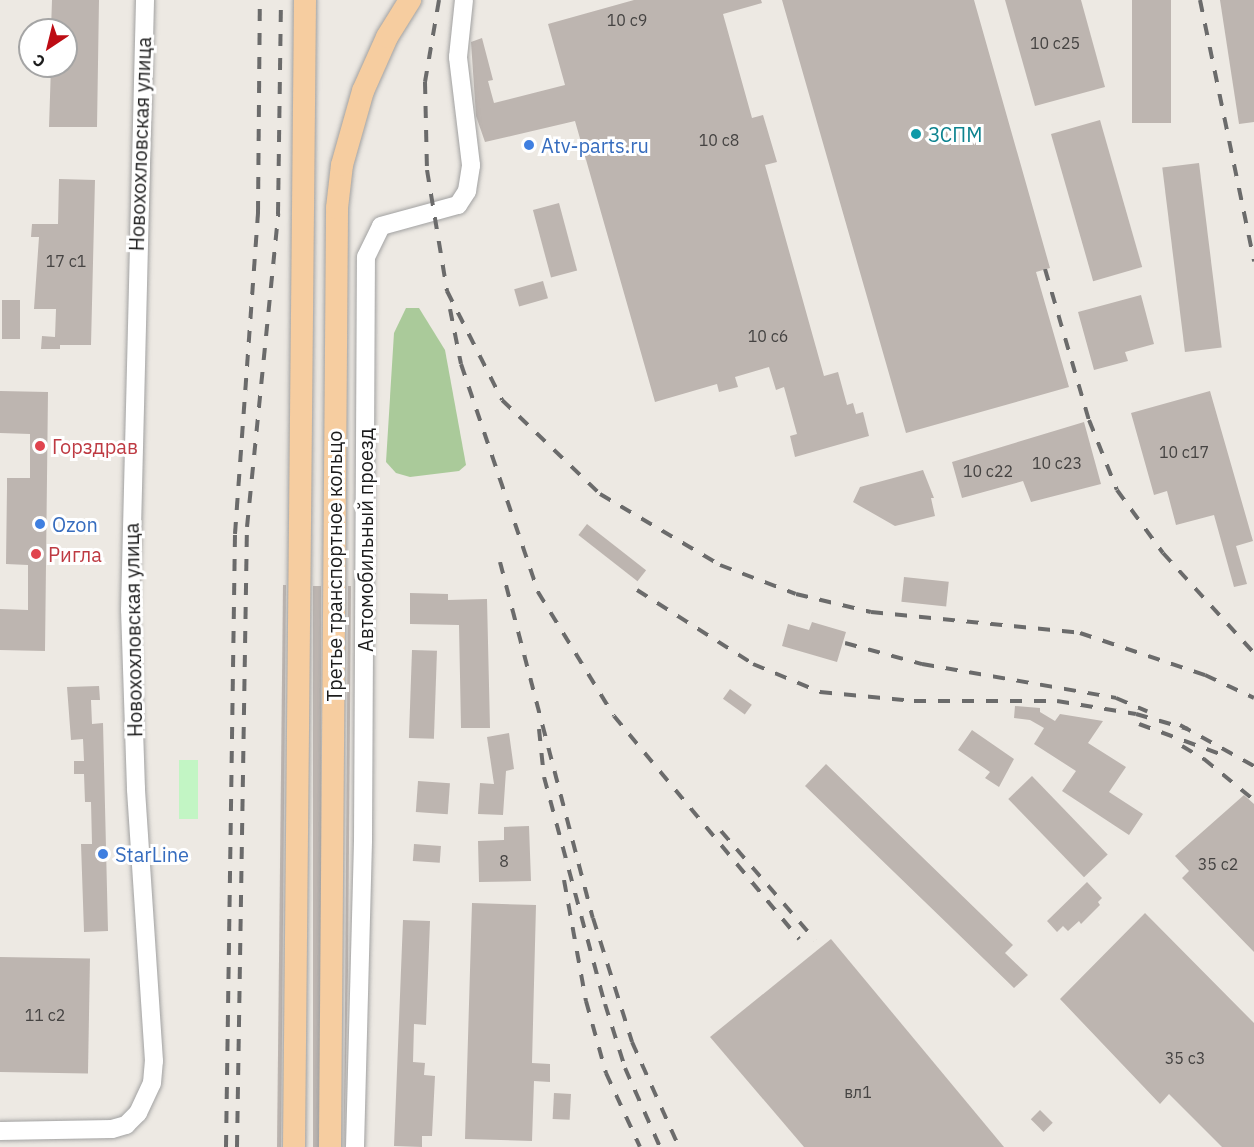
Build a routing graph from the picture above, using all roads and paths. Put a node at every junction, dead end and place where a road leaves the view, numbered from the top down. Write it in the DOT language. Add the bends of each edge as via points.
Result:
graph roads {
  1 [pos="145,0"];
  2 [pos="305,0"];
  3 [pos="410,0"];
  4 [pos="464,0"];
  5 [pos="0,1131"];
  6 [pos="294,1147"];
  7 [pos="330,1147"];
  8 [pos="355,1147"];
  1 -- 5 [label="street, Новохохловская улица" via="130,610 154,1060 152,1083 138,1113 126,1125 112,1129"];
  2 -- 6 [label="main road, Третье транспортное кольцо"];
  3 -- 7 [label="main road, Третье транспортное кольцо" via="363,91 342,165 337,208"];
  4 -- 8 [label="street, Автомобильный проезд" via="458,57 471,165 467,191 458,205 406,216 381,226 366,257 363,830"];
}
